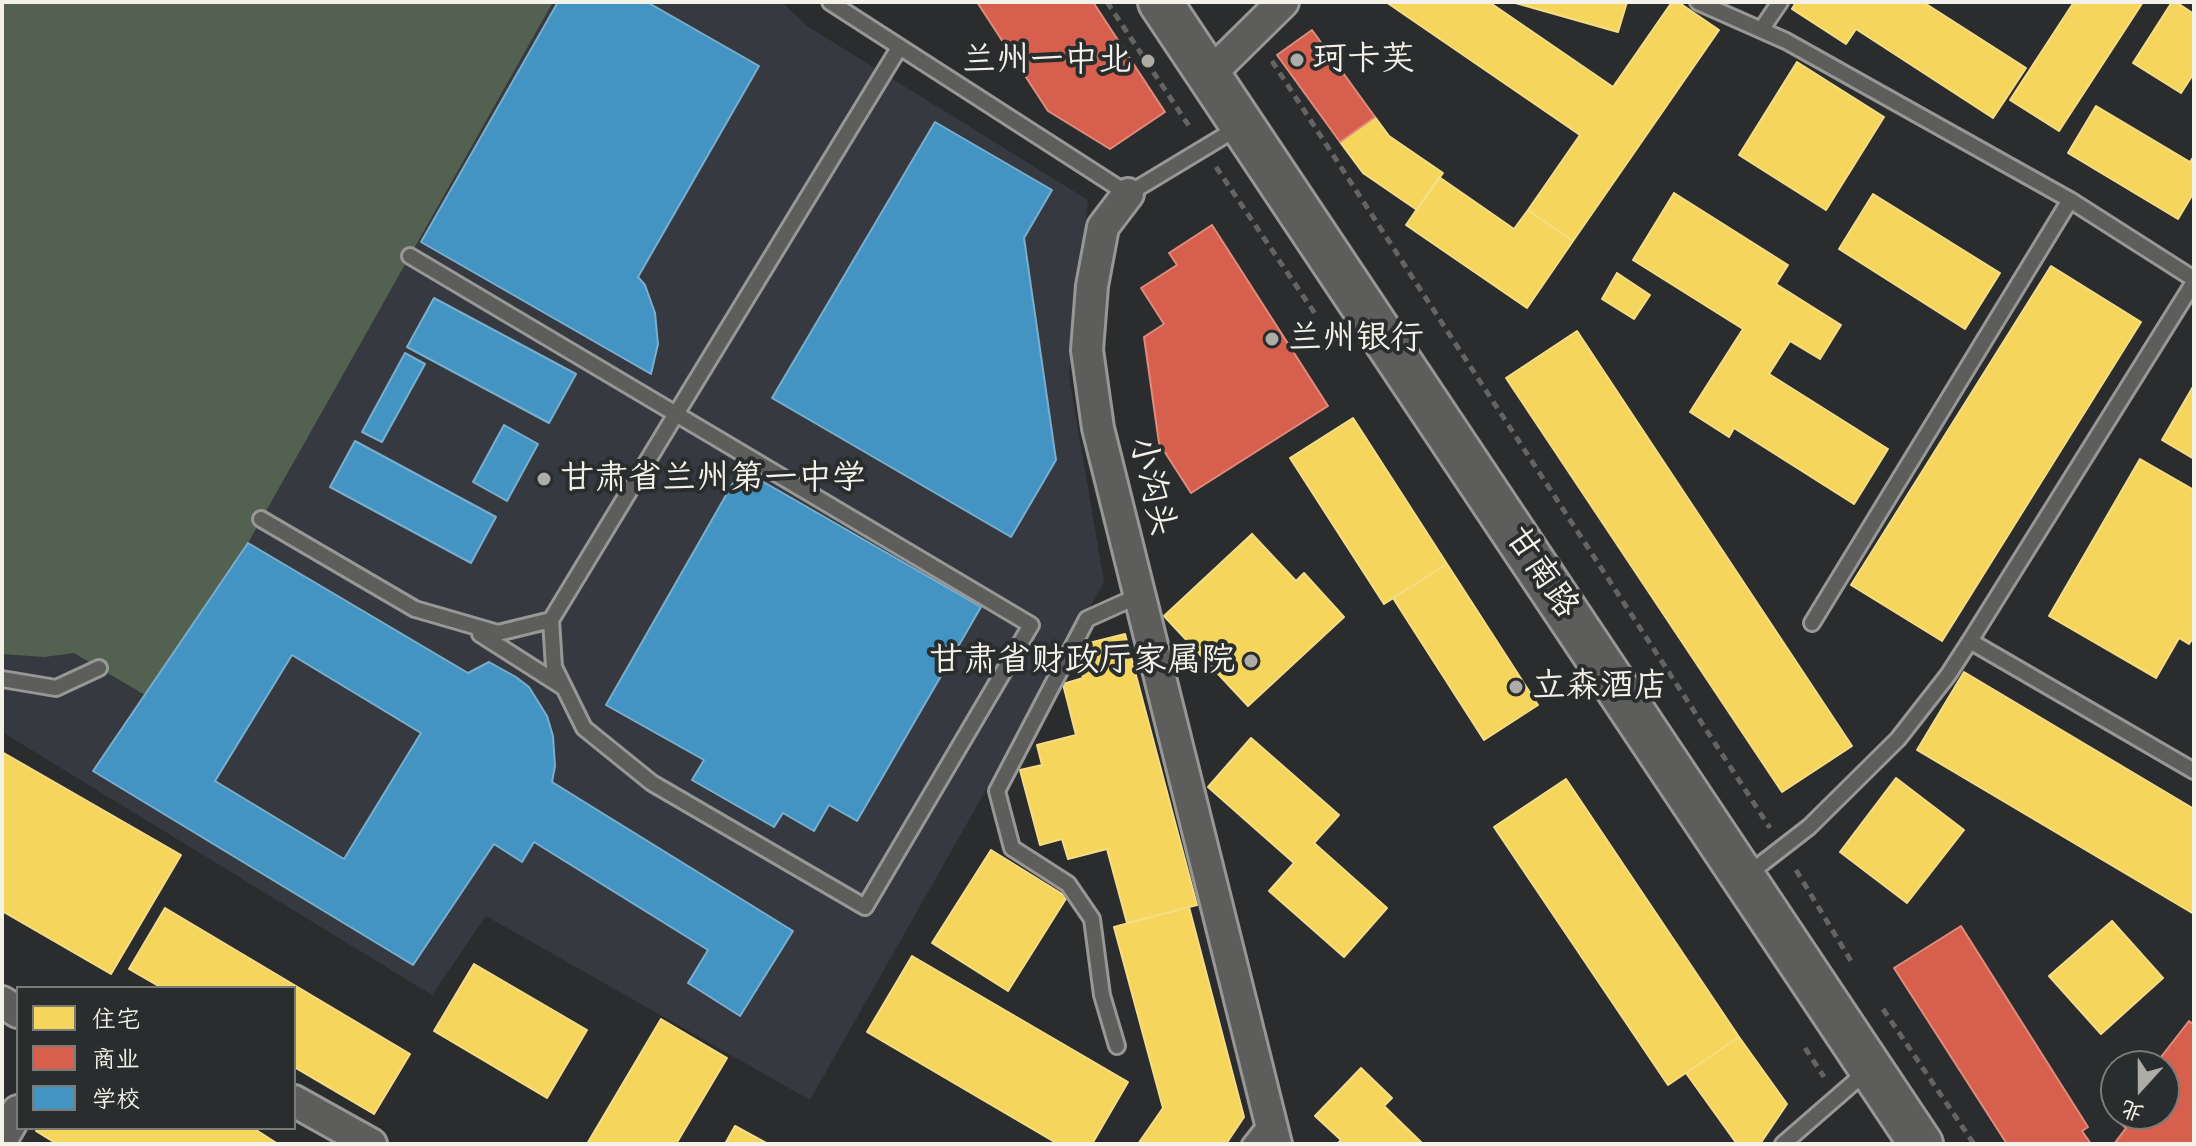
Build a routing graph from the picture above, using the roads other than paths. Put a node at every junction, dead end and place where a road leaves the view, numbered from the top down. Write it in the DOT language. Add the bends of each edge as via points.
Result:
graph roads {
  1 [pos="830,2"];
  2 [pos="1160,2"];
  3 [pos="1283,2"];
  4 [pos="1698,2"];
  5 [pos="1780,2"];
  6 [pos="1761,30"];
  7 [pos="899,48"];
  8 [pos="1209,75"];
  9 [pos="1243,125"];
  10 [pos="1128,194"];
  11 [pos="2070,200"];
  12 [pos="410,256"];
  13 [pos="2194,280"];
  14 [pos="676,414"];
  15 [pos="261,519"];
  16 [pos="1138,596"];
  17 [pos="551,620"];
  18 [pos="463,623"];
  19 [pos="1812,623"];
  20 [pos="1970,641"];
  21 [pos="99,668"];
  22 [pos="2,679"];
  23 [pos="564,687"];
  24 [pos="2194,771"];
  25 [pos="1744,878"];
  26 [pos="1117,1046"];
  27 [pos="1870,1069"];
  28 [pos="296,1102"];
  29 [pos="16,1114"];
  30 [pos="1273,1132"];
  31 [pos="2,1139"];
  32 [pos="371,1144"];
  33 [pos="1250,1144"];
  34 [pos="1783,1144"];
  35 [pos="1921,1144"];
  1 -- 7 [label="lane"];
  2 -- 8 [label="street, 甘南路"];
  3 -- 8 [label="street"];
  4 -- 6 [label="lane"];
  5 -- 6 [label="lane"];
  6 -- 11 [label="lane"];
  7 -- 10 [label="lane"];
  7 -- 14 [label="lane"];
  8 -- 9 [label="street, 甘南路"];
  9 -- 10 [label="lane"];
  9 -- 25 [label="street, 甘南路"];
  10 -- 16 [label="street, 小沟头" via="1103,227 1087,350 1098,428"];
  11 -- 13 [label="lane"];
  11 -- 19 [label="lane"];
  12 -- 14 [label="lane"];
  13 -- 20 [label="lane"];
  14 -- 17 [label="lane"];
  14 -- 23 [label="lane" via="1031,625 865,907 652,783 584,728"];
  15 -- 18 [label="lane" via="415,609"];
  16 -- 26 [label="lane" via="1087,619 997,791 1012,848 1068,884 1092,919 1102,995"];
  16 -- 30 [label="street, 小沟头"];
  17 -- 18 [label="lane" via="498,633"];
  17 -- 23 [label="lane" via="554,667"];
  18 -- 23 [label="lane"];
  20 -- 24 [label="lane"];
  20 -- 25 [label="lane" via="1898,739 1809,827"];
  21 -- 22 [label="lane" via="56,688"];
  25 -- 27 [label="street, 甘南路"];
  27 -- 34 [label="lane"];
  27 -- 35 [label="street, 甘南路"];
  28 -- 32 [label="street"];
  29 -- 31 [label="street"];
  30 -- 33 [label="lane"];
}
